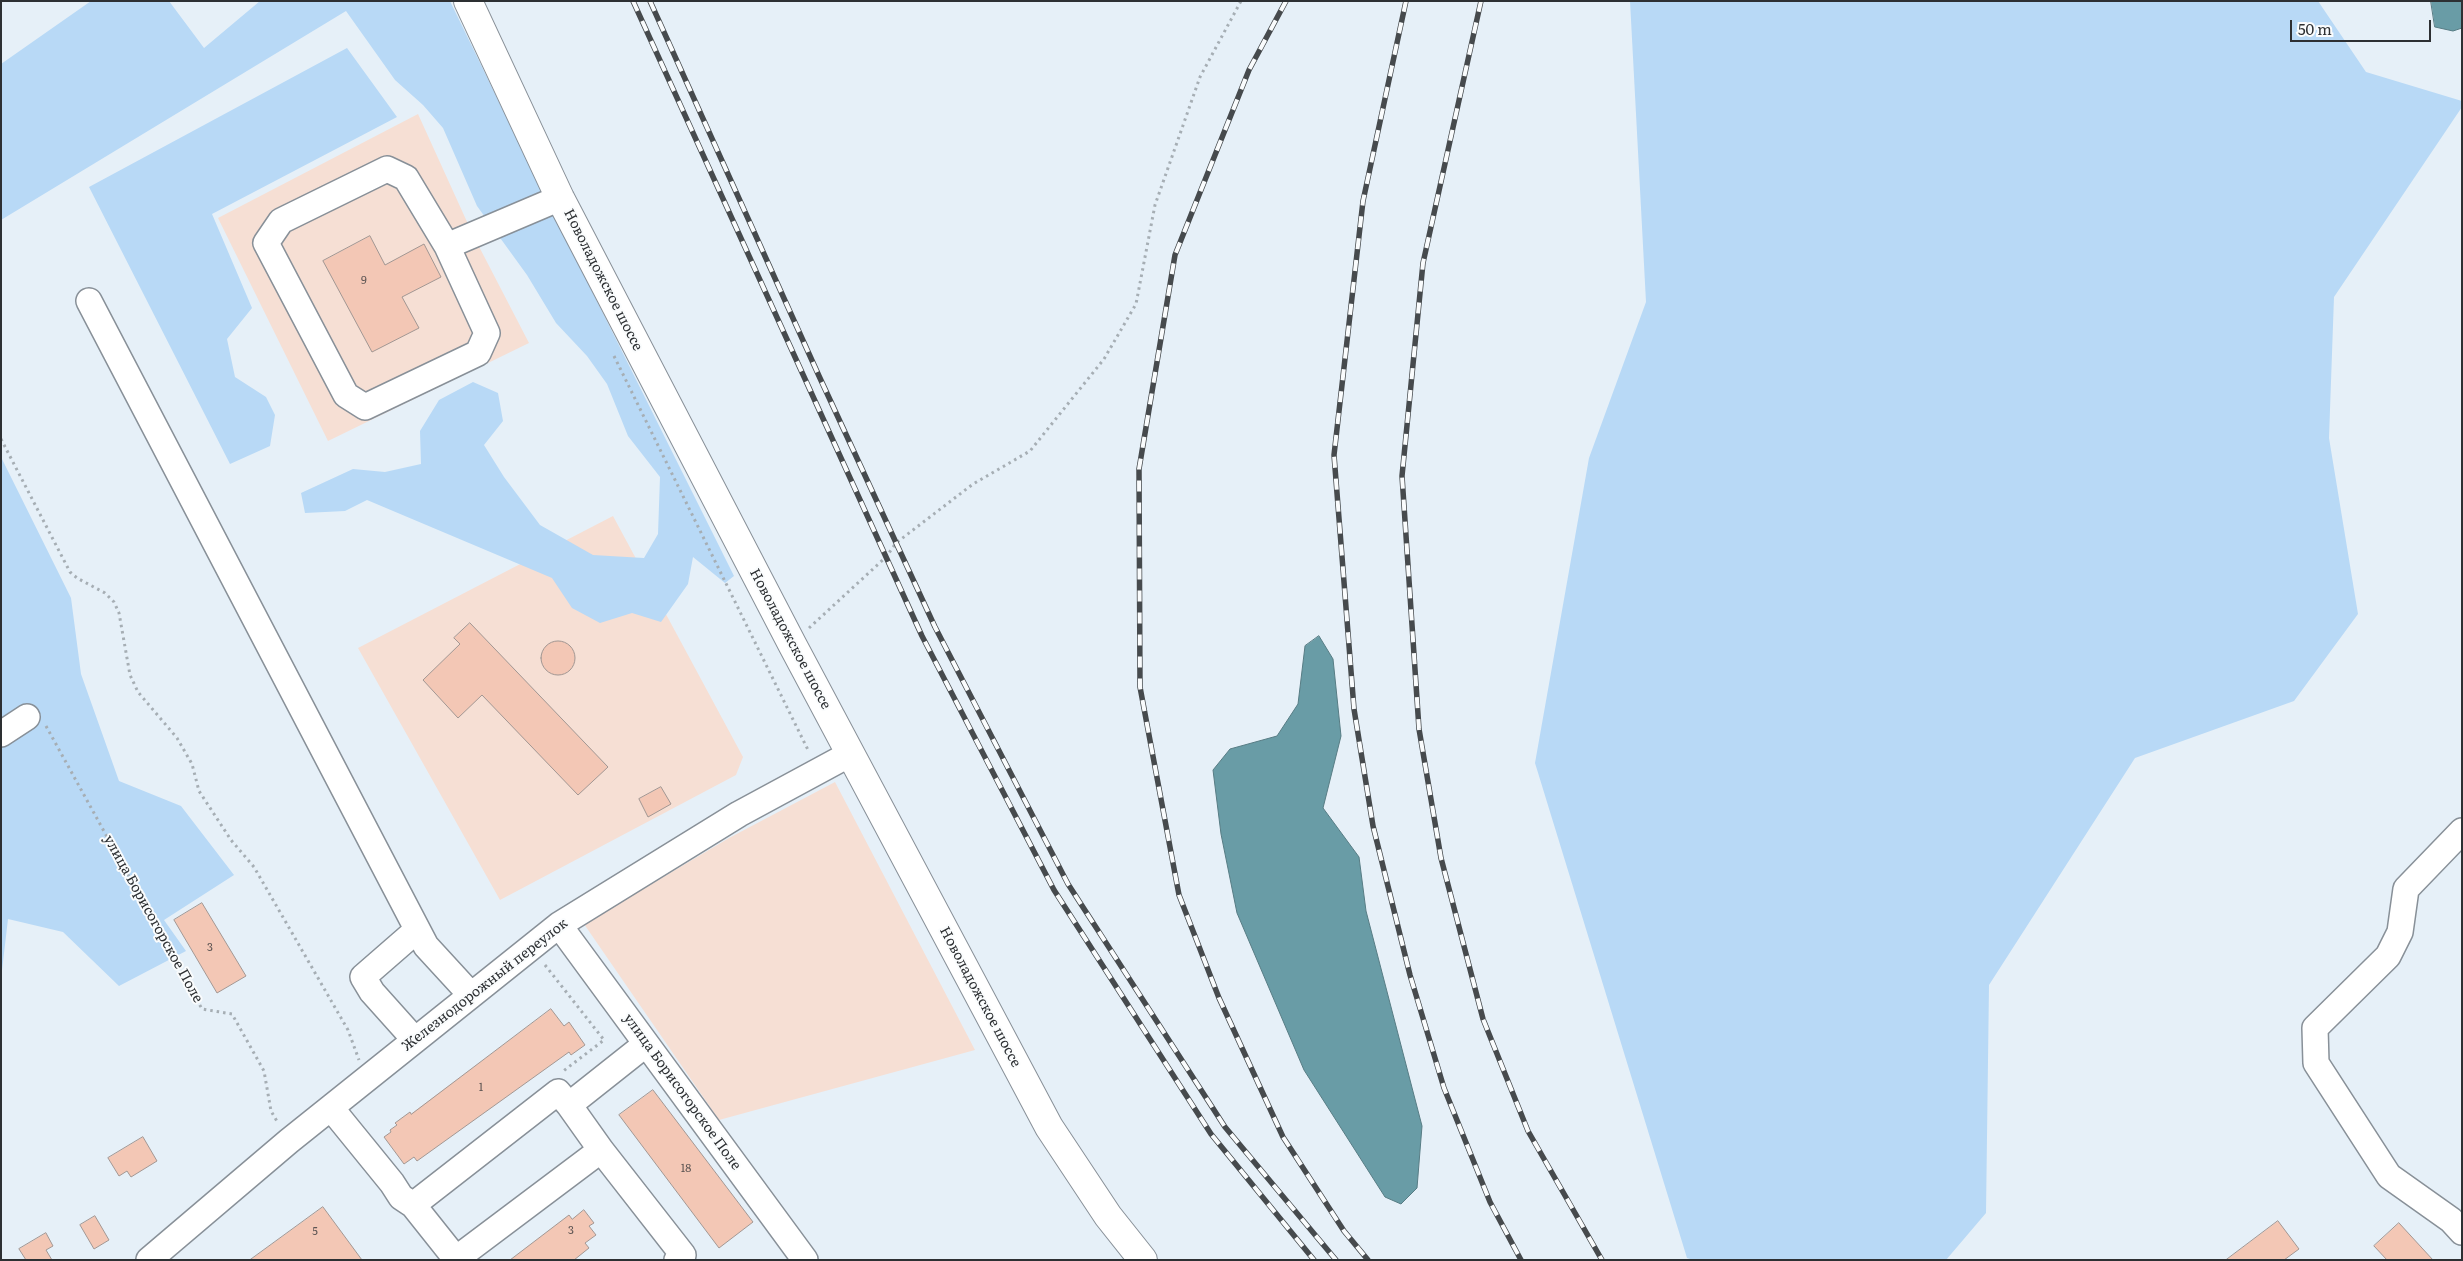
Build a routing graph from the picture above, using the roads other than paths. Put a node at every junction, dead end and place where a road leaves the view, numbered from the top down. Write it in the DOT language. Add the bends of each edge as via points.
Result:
graph roads {
  1 [pos="468,1"];
  2 [pos="560,198"];
  3 [pos="448,246"];
  4 [pos="89,301"];
  5 [pos="27,717"];
  6 [pos="1,734"];
  7 [pos="850,754"];
  8 [pos="2462,831"];
  9 [pos="558,924"];
  10 [pos="418,930"];
  11 [pos="471,995"];
  12 [pos="416,1040"];
  13 [pos="646,1044"];
  14 [pos="569,1105"];
  15 [pos="331,1108"];
  16 [pos="601,1150"];
  17 [pos="413,1205"];
  18 [pos="2462,1232"];
  19 [pos="456,1259"];
  20 [pos="149,1260"];
  21 [pos="677,1260"];
  22 [pos="805,1260"];
  23 [pos="1143,1260"];
  1 -- 2 [label="main road, Новоладожское шоссе"];
  2 -- 3 [label="street"];
  2 -- 7 [label="main road, Новоладожское шоссе"];
  3 -- 3 [label="street" via="406,178 387,169 281,222 266,243 346,396 365,407 478,353 487,333"];
  4 -- 10 [label="street"];
  5 -- 6 [label="street"];
  7 -- 9 [label="street, Железнодорожный переулок" via="739,814"];
  7 -- 23 [label="main road, Новоладожское шоссе" via="1049,1127 1108,1216"];
  8 -- 18 [label="street" via="2406,888 2400,932 2388,956 2315,1028 2316,1063 2389,1176 2451,1220"];
  9 -- 11 [label="street, Железнодорожный переулок"];
  9 -- 13 [label="street, улица Борисогорское Поле"];
  10 -- 11 [label="street" via="426,946"];
  10 -- 12 [label="street" via="363,977 372,992"];
  11 -- 12 [label="street, Железнодорожный переулок"];
  12 -- 15 [label="street, Железнодорожный переулок"];
  13 -- 14 [label="street"];
  13 -- 22 [label="street, улица Борисогорское Поле"];
  14 -- 16 [label="street"];
  14 -- 17 [label="street" via="558,1092"];
  15 -- 17 [label="street" via="387,1176 400,1197"];
  15 -- 20 [label="street, Железнодорожный переулок"];
  16 -- 19 [label="street"];
  16 -- 21 [label="street" via="683,1255"];
  17 -- 19 [label="street"];
}
